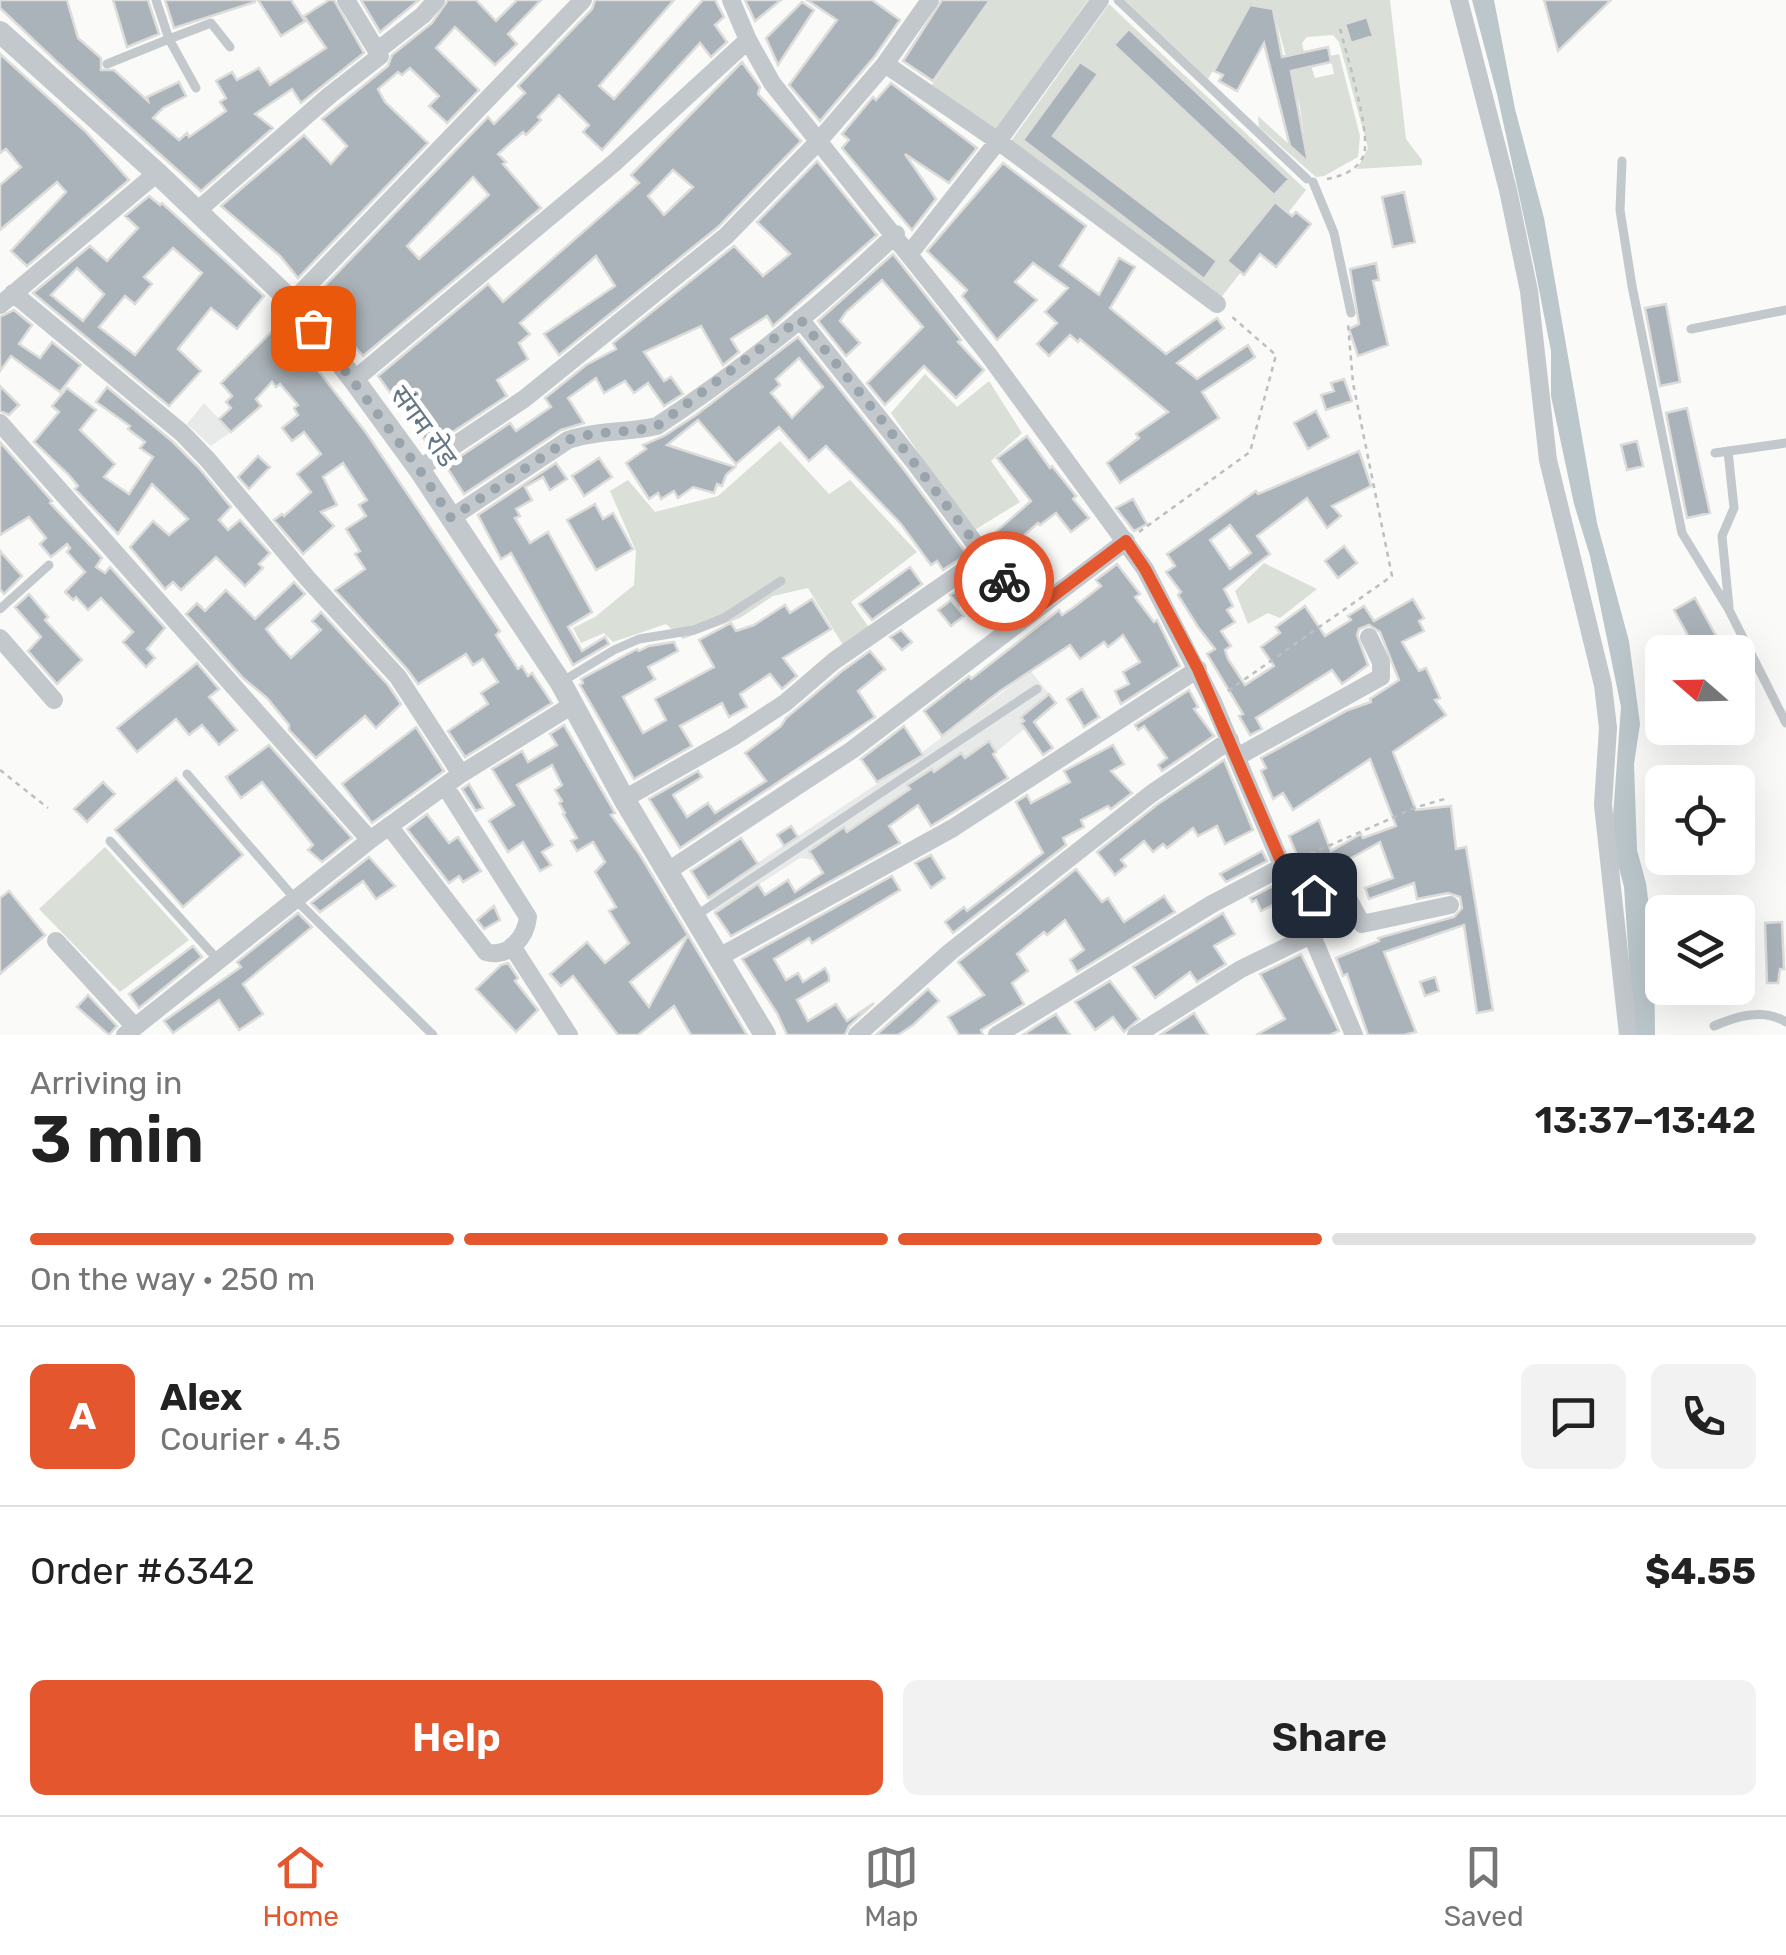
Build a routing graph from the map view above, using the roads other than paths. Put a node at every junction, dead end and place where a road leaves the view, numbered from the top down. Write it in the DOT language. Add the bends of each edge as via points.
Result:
graph roads {
  1 [pos="156,0"];
  2 [pos="346,0"];
  3 [pos="436,0"];
  4 [pos="583,0"];
  5 [pos="730,0"];
  6 [pos="930,0"];
  7 [pos="1100,0"];
  8 [pos="1118,0"];
  9 [pos="1460,0"];
  10 [pos="0,32"];
  11 [pos="169,39"];
  12 [pos="748,40"];
  13 [pos="230,47"];
  14 [pos="377,51"];
  15 [pos="107,64"];
  16 [pos="885,64"];
  17 [pos="196,88"];
  18 [pos="998,141"];
  19 [pos="817,143"];
  20 [pos="1622,161"];
  21 [pos="158,173"];
  22 [pos="197,211"];
  23 [pos="896,234"];
  24 [pos="910,253"];
  25 [pos="7,298"];
  26 [pos="292,302"];
  27 [pos="1217,304"];
  28 [pos="1786,310"];
  29 [pos="1351,313"];
  30 [pos="800,319"];
  31 [pos="1690,329"];
  32 [pos="354,380"];
  33 [pos="0,423"];
  34 [pos="1786,444"];
  35 [pos="1728,451"];
  36 [pos="1714,453"];
  37 [pos="419,469"];
  38 [pos="451,518"];
  39 [pos="1126,541"];
  40 [pos="984,556"];
  41 [pos="49,564"];
  42 [pos="781,581"];
  43 [pos="0,609"];
  44 [pos="1729,610"];
  45 [pos="1028,615"];
  46 [pos="1369,637"];
  47 [pos="0,638"];
  48 [pos="1198,669"];
  49 [pos="560,683"];
  50 [pos="1037,690"];
  51 [pos="54,700"];
  52 [pos="574,704"];
  53 [pos="1786,723"];
  54 [pos="1233,748"];
  55 [pos="187,774"];
  56 [pos="461,774"];
  57 [pos="445,786"];
  58 [pos="624,799"];
  59 [pos="389,826"];
  60 [pos="370,840"];
  61 [pos="110,841"];
  62 [pos="1284,866"];
  63 [pos="668,871"];
  64 [pos="296,900"];
  65 [pos="1299,903"];
  66 [pos="1450,905"];
  67 [pos="695,916"];
  68 [pos="1312,934"];
  69 [pos="56,941"];
  70 [pos="512,946"];
  71 [pos="721,956"];
  72 [pos="219,962"];
  73 [pos="1786,1022"];
  74 [pos="1714,1026"];
  75 [pos="134,1028"];
  76 [pos="1351,1034"];
  77 [pos="158,1035"];
  78 [pos="433,1035"];
  79 [pos="569,1035"];
  80 [pos="766,1035"];
  81 [pos="857,1035"];
  82 [pos="996,1035"];
  83 [pos="1136,1035"];
  84 [pos="1628,1035"];
  1 -- 11 [label="lane"];
  2 -- 14 [label="street"];
  3 -- 14 [label="street"];
  4 -- 26 [label="street"];
  5 -- 12 [label="street"];
  6 -- 16 [label="street"];
  7 -- 18 [label="street"];
  8 -- 29 [label="lane" via="1310,180 1334,234"];
  9 -- 84 [label="street" via="1508,190 1529,292 1548,460 1603,684 1603,805"];
  10 -- 21 [label="street, संगम रोड" via="80,94"];
  11 -- 13 [label="lane" via="212,24"];
  11 -- 15 [label="lane"];
  11 -- 17 [label="lane"];
  12 -- 19 [label="street"];
  12 -- 32 [label="street"];
  14 -- 22 [label="street" via="380,56"];
  16 -- 18 [label="street"];
  16 -- 19 [label="street"];
  18 -- 24 [label="street"];
  18 -- 27 [label="street"];
  19 -- 23 [label="street"];
  19 -- 37 [label="street" via="726,236 524,400"];
  20 -- 44 [label="lane" via="1620,210 1632,286 1682,533"];
  21 -- 22 [label="street, संगम रोड"];
  21 -- 25 [label="street"];
  22 -- 26 [label="street, संगम रोड"];
  23 -- 24 [label="street"];
  23 -- 30 [label="street"];
  24 -- 39 [label="street"];
  25 -- 56 [label="street" via="195,446 398,677"];
  26 -- 32 [label="street, संगम रोड"];
  28 -- 31 [label="lane"];
  30 -- 38 [label="street" via="657,426 568,440"];
  30 -- 40 [label="street"];
  32 -- 37 [label="street, संगम रोड"];
  33 -- 60 [label="street"];
  34 -- 35 [label="lane"];
  35 -- 36 [label="lane"];
  35 -- 44 [label="lane" via="1734,508 1722,536"];
  37 -- 38 [label="street, संगम रोड"];
  38 -- 49 [label="street, संगम रोड"];
  39 -- 45 [label="street"];
  39 -- 48 [label="street"];
  40 -- 45 [label="street"];
  40 -- 58 [label="street" via="785,702"];
  41 -- 43 [label="lane"];
  42 -- 49 [label="lane" via="724,618 638,639"];
  44 -- 53 [label="lane"];
  45 -- 63 [label="street" via="852,750"];
  46 -- 54 [label="street" via="1381,678"];
  47 -- 51 [label="street"];
  48 -- 54 [label="street"];
  48 -- 71 [label="street" via="954,828"];
  49 -- 52 [label="street, संगम रोड"];
  50 -- 67 [label="lane"];
  52 -- 56 [label="street"];
  52 -- 58 [label="street, संगम रोड"];
  54 -- 62 [label="street"];
  54 -- 81 [label="street" via="1151,794 950,952"];
  55 -- 64 [label="lane"];
  56 -- 57 [label="street"];
  57 -- 59 [label="street"];
  57 -- 70 [label="street" via="528,917"];
  58 -- 63 [label="street, संगम रोड"];
  59 -- 60 [label="street"];
  59 -- 70 [label="street" via="486,952 496,955"];
  60 -- 64 [label="street"];
  61 -- 72 [label="lane"];
  62 -- 65 [label="street"];
  62 -- 82 [label="street"];
  63 -- 67 [label="street, संगम रोड"];
  64 -- 72 [label="street"];
  64 -- 78 [label="lane"];
  65 -- 66 [label="street" via="1340,884 1362,924"];
  65 -- 68 [label="street"];
  67 -- 71 [label="street, संगम रोड"];
  68 -- 76 [label="street"];
  68 -- 83 [label="street" via="1227,977"];
  69 -- 75 [label="street"];
  70 -- 79 [label="street"];
  71 -- 80 [label="street, संगम रोड"];
  72 -- 75 [label="street"];
  73 -- 74 [label="lane" via="1760,1014"];
  75 -- 77 [label="street"];
}
